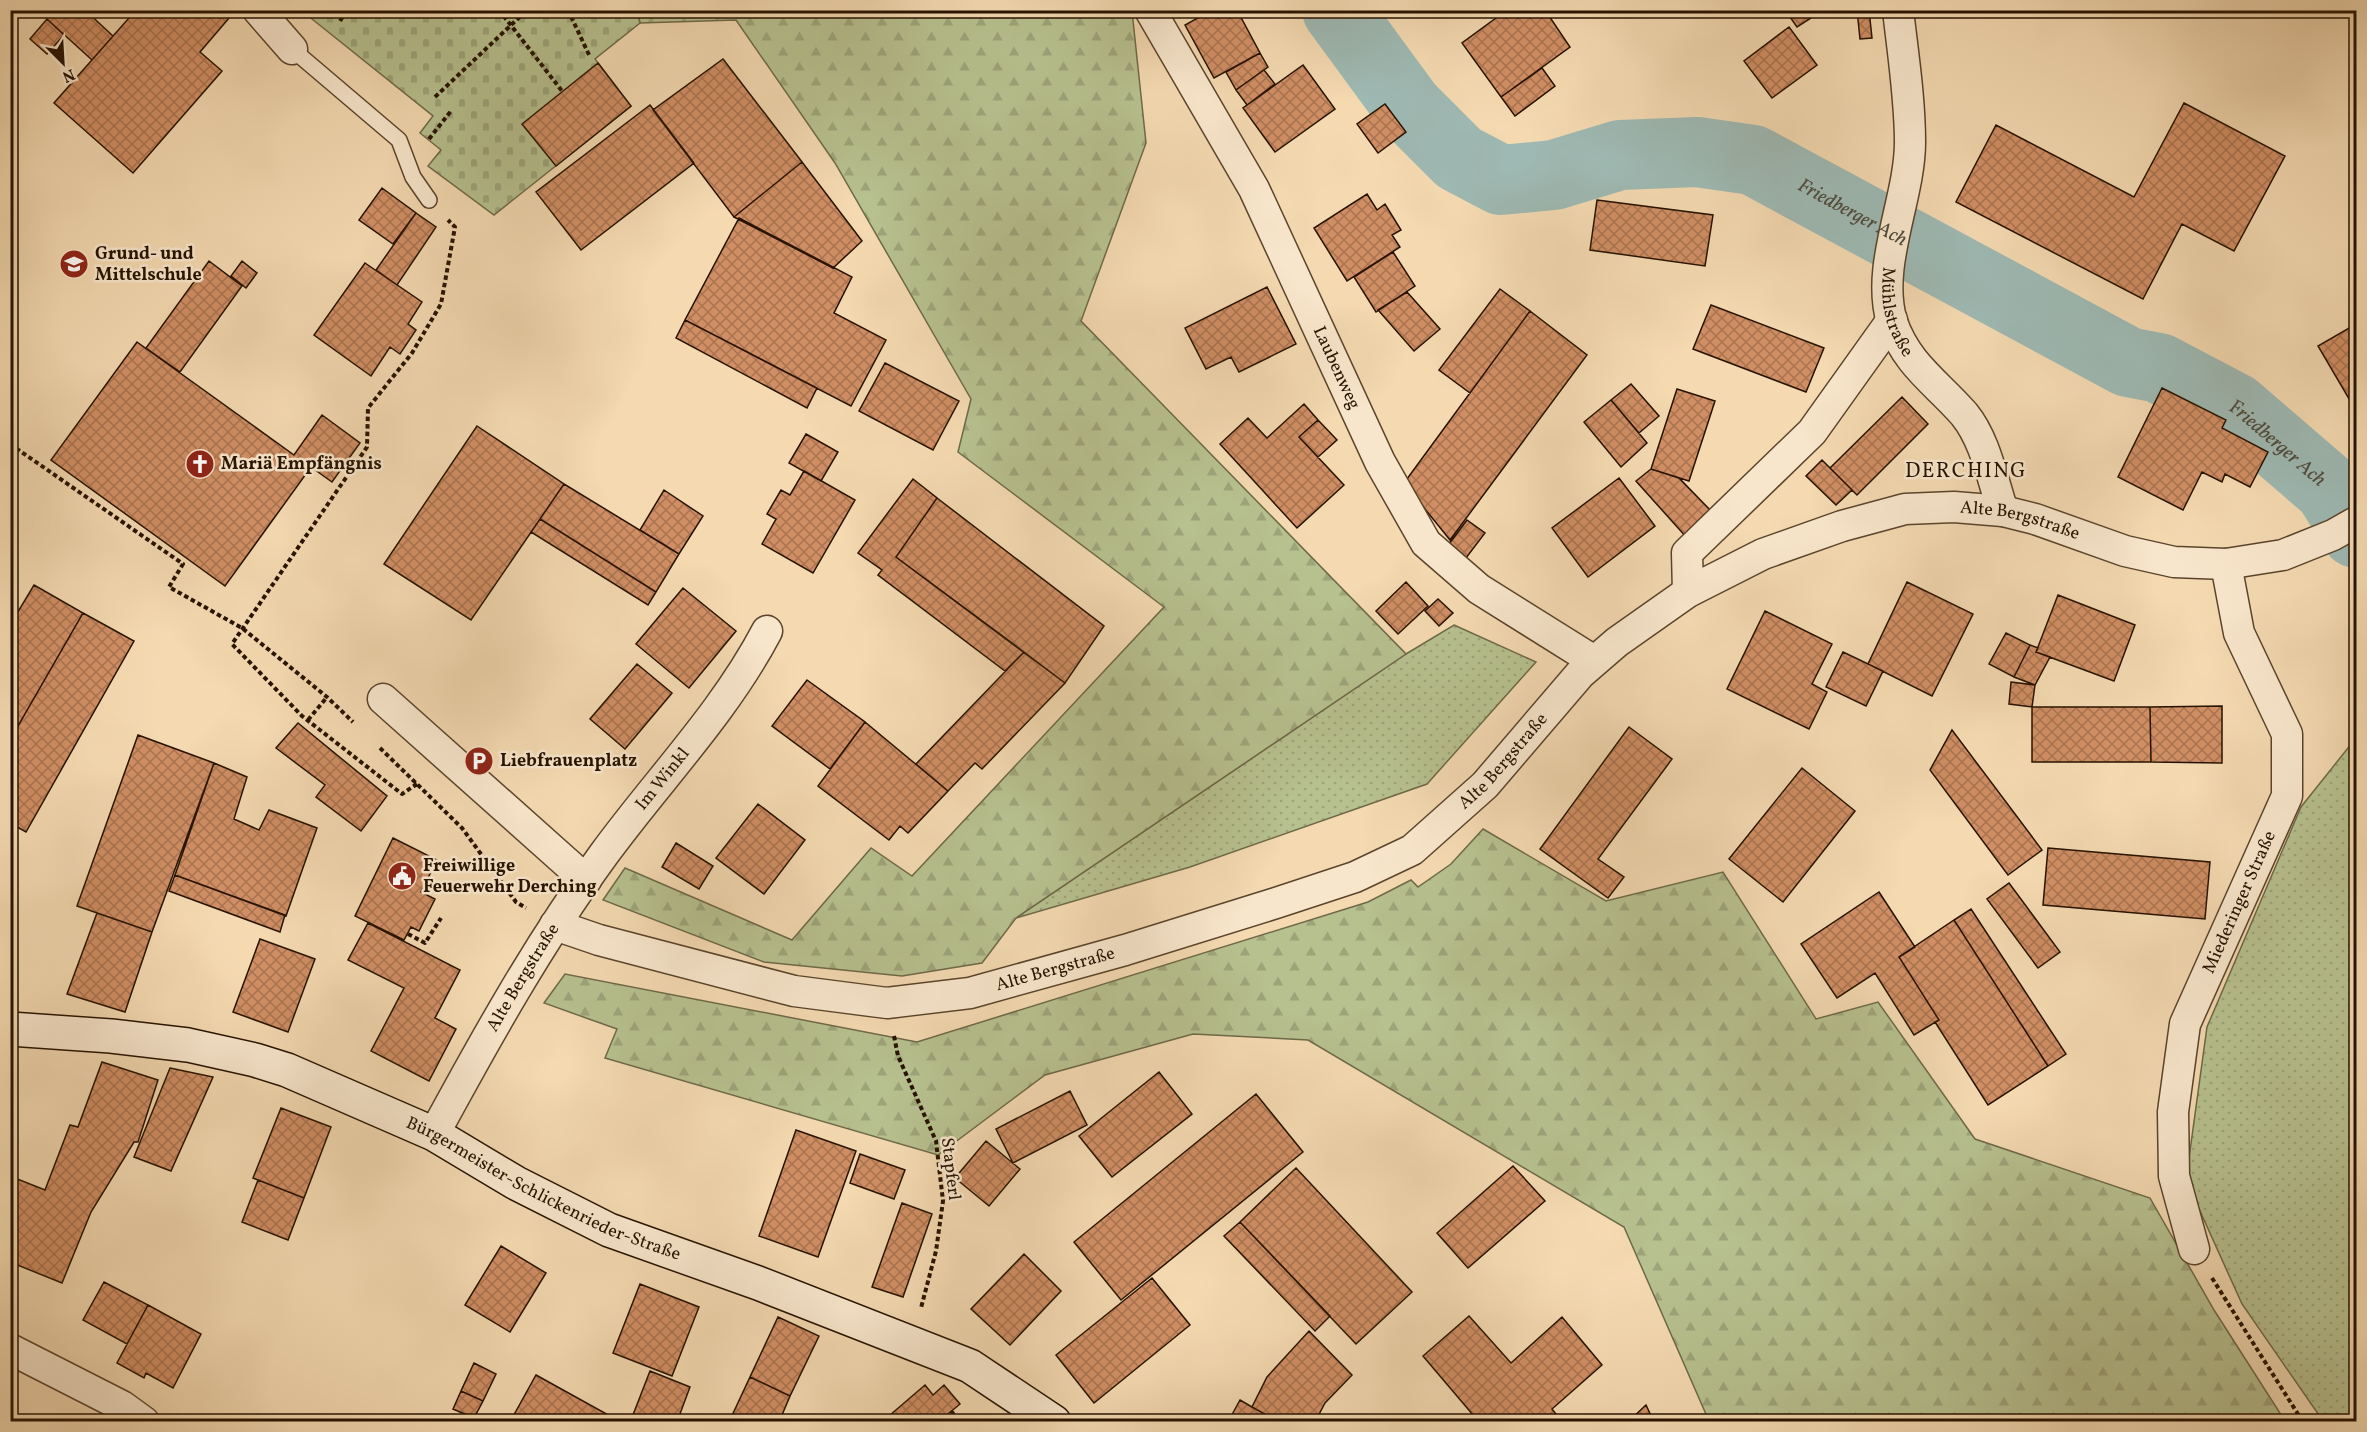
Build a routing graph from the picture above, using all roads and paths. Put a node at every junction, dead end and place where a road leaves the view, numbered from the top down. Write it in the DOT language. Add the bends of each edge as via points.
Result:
graph roads {
  1 [pos="258,10"];
  2 [pos="347,10"];
  3 [pos="499,10"];
  4 [pos="527,10"];
  5 [pos="568,10"];
  6 [pos="1150,10"];
  7 [pos="1898,10"];
  8 [pos="340,21"];
  9 [pos="512,25"];
  10 [pos="292,49"];
  11 [pos="590,57"];
  12 [pos="562,91"];
  13 [pos="435,97"];
  14 [pos="451,111"];
  15 [pos="428,139"];
  16 [pos="429,200"];
  17 [pos="1892,320"];
  18 [pos="10,444"];
  19 [pos="2003,511"];
  20 [pos="2345,529"];
  21 [pos="2226,564"];
  22 [pos="1688,591"];
  23 [pos="242,628"];
  24 [pos="766,630"];
  25 [pos="1594,661"];
  26 [pos="327,697"];
  27 [pos="383,699"];
  28 [pos="349,718"];
  29 [pos="308,720"];
  30 [pos="376,744"];
  31 [pos="417,784"];
  32 [pos="586,880"];
  33 [pos="441,918"];
  34 [pos="555,925"];
  35 [pos="408,934"];
  36 [pos="887,1003"];
  37 [pos="10,1029"];
  38 [pos="434,1134"];
  39 [pos="2194,1249"];
  40 [pos="912,1344"];
  41 [pos="10,1349"];
  42 [pos="951,1411"];
  43 [pos="144,1422"];
  44 [pos="960,1422"];
  45 [pos="1054,1422"];
  46 [pos="2303,1422"];
  1 -- 10 [label="street"];
  2 -- 8 [label="path"];
  3 -- 9 [label="path"];
  4 -- 9 [label="path"];
  5 -- 11 [label="path"];
  6 -- 25 [label="street, Laubenweg" via="1254,189 1380,462 1426,543 1479,589"];
  7 -- 17 [label="street, Mühlstraße" via="1910,143 1887,283"];
  9 -- 12 [label="path"];
  9 -- 13 [label="path"];
  10 -- 16 [label="lane" via="399,140 413,177"];
  14 -- 15 [label="path"];
  16 -- 23 [label="path" via="455,227 441,304 412,353 368,408 367,447"];
  17 -- 19 [label="street, Mühlstraße" via="1903,347 1919,370 1964,415 1980,439"];
  17 -- 22 [label="street" via="1812,432 1687,553"];
  18 -- 23 [label="path" via="183,564 169,587"];
  19 -- 21 [label="street, Alte Bergstraße" via="2125,551 2174,562"];
  19 -- 22 [label="street, Alte Bergstraße" via="1905,508 1763,554"];
  20 -- 21 [label="street, Alte Bergstraße" via="2283,555"];
  21 -- 39 [label="street, Miederinger Straße" via="2239,633 2287,734 2287,796 2185,1024 2173,1112 2174,1176"];
  22 -- 25 [label="street, Alte Bergstraße"];
  23 -- 26 [label="path"];
  23 -- 29 [label="path" via="232,644"];
  24 -- 32 [label="street, Im Winkl" via="747,668"];
  25 -- 36 [label="street, Alte Bergstraße" via="1485,785 1412,850 1355,878 1125,950 970,993"];
  26 -- 28 [label="path"];
  26 -- 29 [label="path"];
  27 -- 32 [label="street"];
  29 -- 31 [label="path" via="402,794"];
  30 -- 31 [label="path"];
  31 -- 34 [label="path" via="462,828 516,902"];
  32 -- 34 [label="street, Im Winkl"];
  33 -- 35 [label="path" via="425,944"];
  34 -- 36 [label="street, Alte Bergstraße" via="794,991"];
  34 -- 38 [label="street, Alte Bergstraße"];
  36 -- 40 [label="path, Stapferl" via="898,1056 936,1141 943,1201 936,1251"];
  37 -- 38 [label="street, Bürgermeister-Schlickenrieder-Straße" via="133,1038 255,1060"];
  38 -- 40 [label="street, Bürgermeister-Schlickenrieder-Straße" via="516,1183 609,1230"];
  39 -- 46 [label="path"];
  40 -- 45 [label="street, Bürgermeister-Schlickenrieder-Straße" via="970,1366"];
  41 -- 43 [label="street" via="122,1406"];
  42 -- 44 [label="path"];
}
